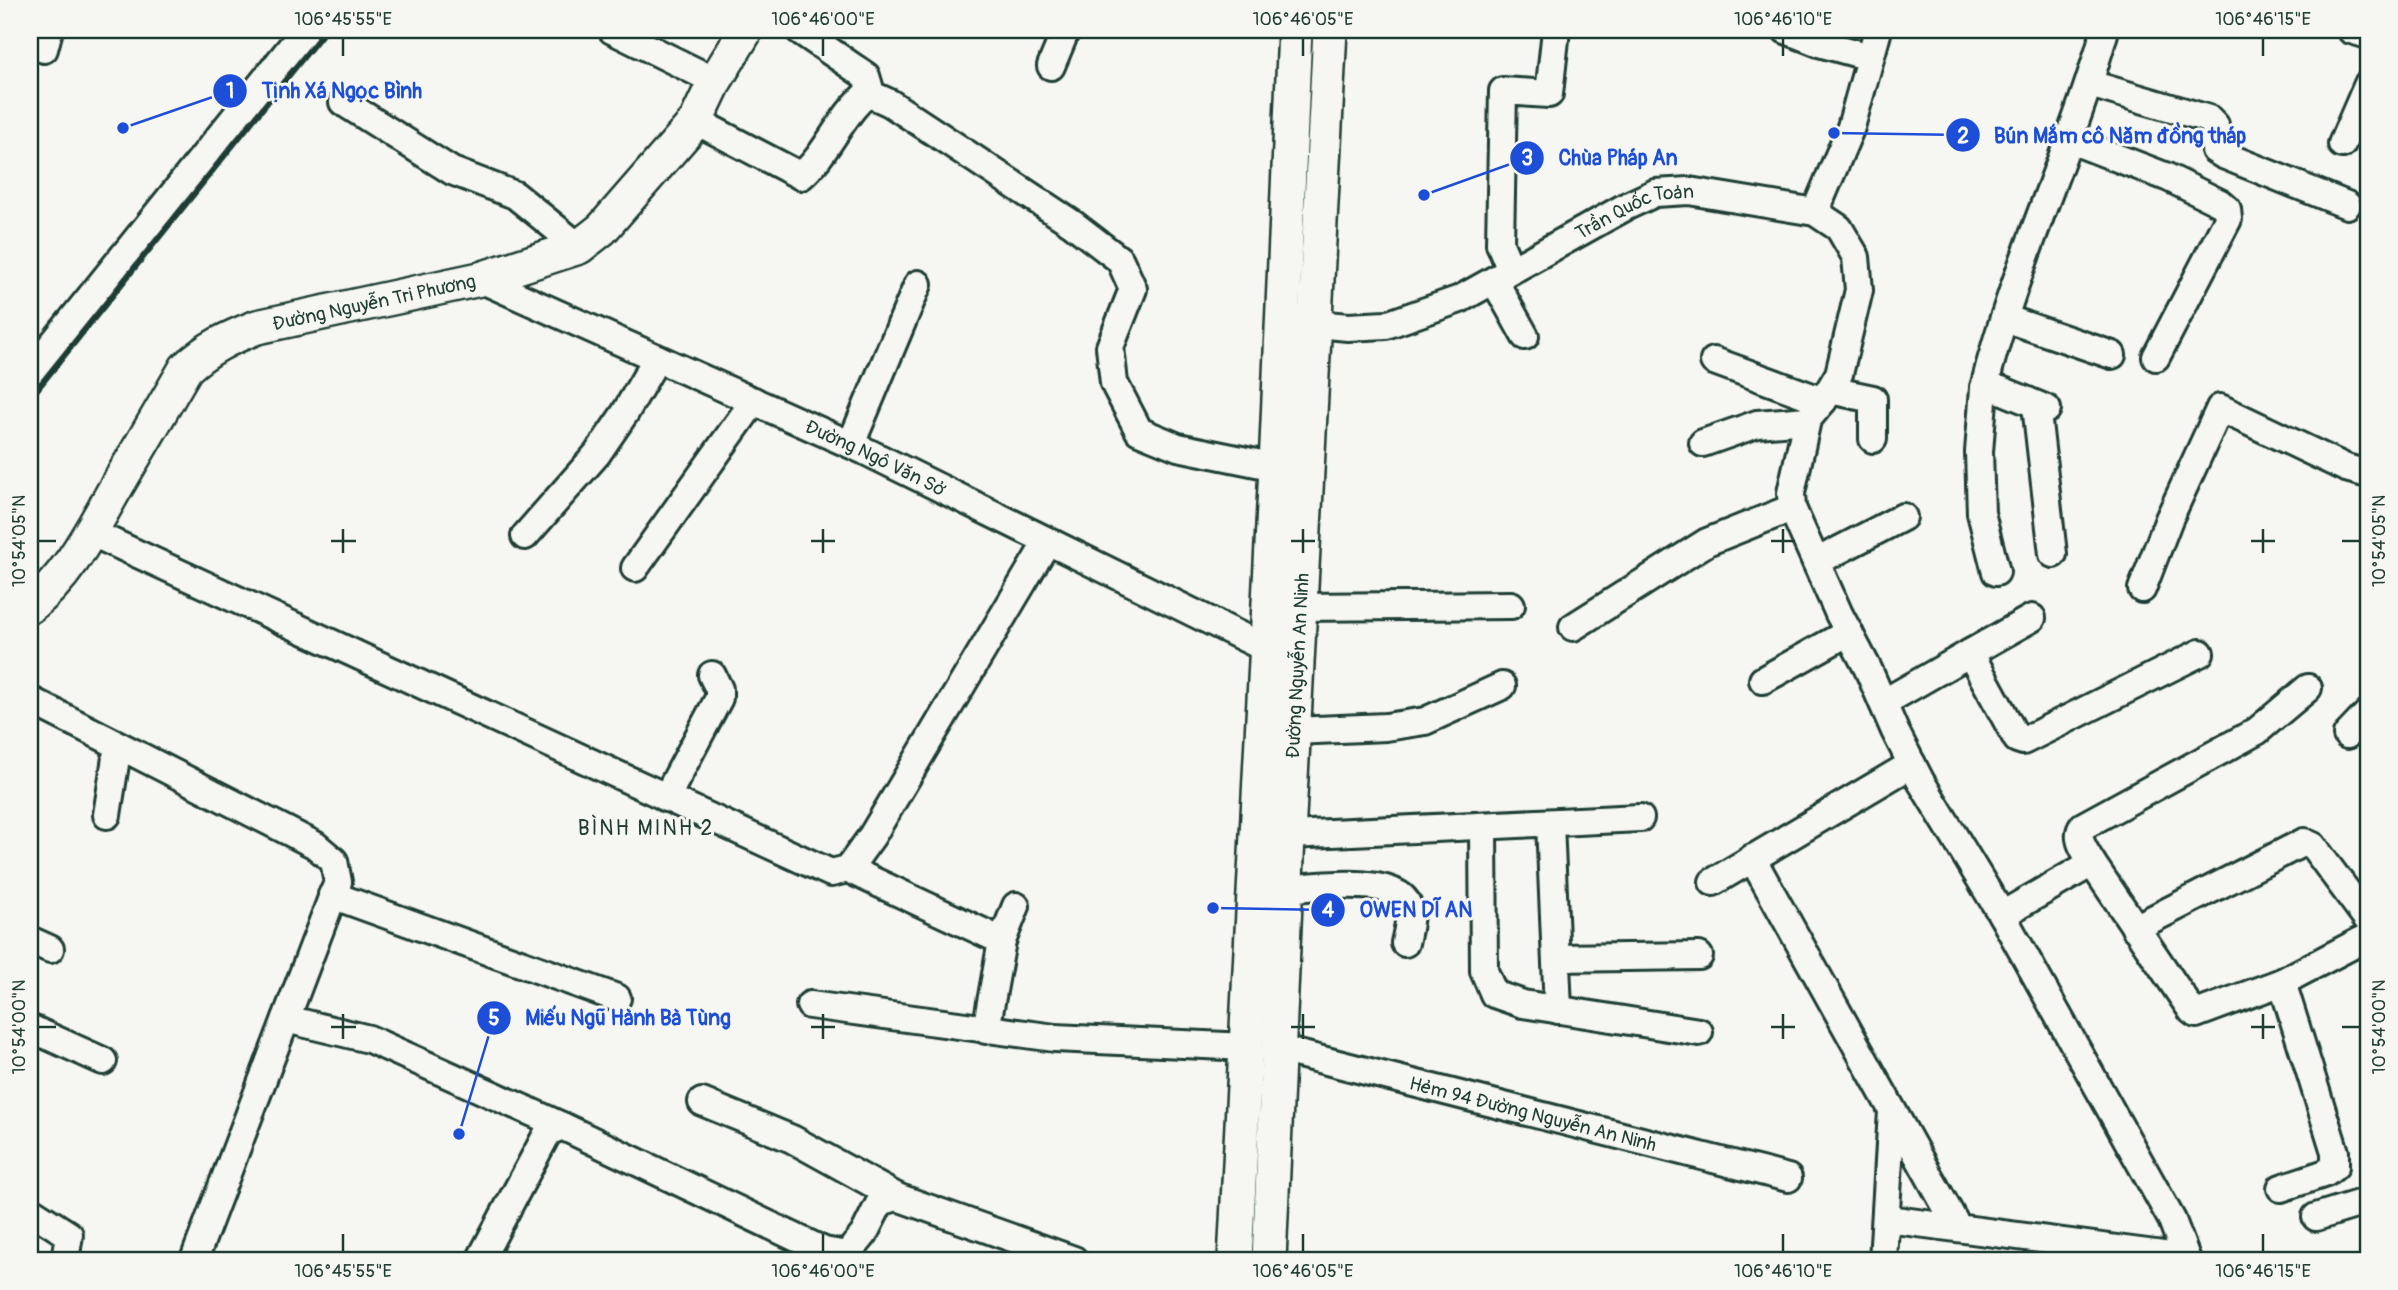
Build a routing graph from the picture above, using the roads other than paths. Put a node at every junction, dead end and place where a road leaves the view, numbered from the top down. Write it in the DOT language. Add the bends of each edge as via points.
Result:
graph roads {
  1 [pos="305,30"];
  2 [pos="612,30"];
  3 [pos="746,30"];
  4 [pos="799,30"];
  5 [pos="1066,30"];
  6 [pos="1295,30"];
  7 [pos="1330,30"];
  8 [pos="1556,30"];
  9 [pos="1787,30"];
  10 [pos="1878,30"];
  11 [pos="2105,30"];
  12 [pos="2351,30"];
  13 [pos="2368,35"];
  14 [pos="1870,57"];
  15 [pos="1051,66"];
  16 [pos="715,81"];
  17 [pos="2090,84"];
  18 [pos="2368,84"];
  19 [pos="868,93"];
  20 [pos="343,102"];
  21 [pos="696,121"];
  22 [pos="2068,139"];
  23 [pos="2342,144"];
  24 [pos="2347,205"];
  25 [pos="1815,212"];
  26 [pos="579,247"];
  27 [pos="1502,275"];
  28 [pos="480,279"];
  29 [pos="918,285"];
  30 [pos="2004,318"];
  31 [pos="1282,321"];
  32 [pos="1315,324"];
  33 [pos="1525,336"];
  34 [pos="2112,355"];
  35 [pos="2156,357"];
  36 [pos="657,358"];
  37 [pos="1713,361"];
  38 [pos="30,372"];
  39 [pos="1984,388"];
  40 [pos="754,401"];
  41 [pos="1820,404"];
  42 [pos="1873,439"];
  43 [pos="1703,443"];
  44 [pos="851,444"];
  45 [pos="1276,467"];
  46 [pos="2368,474"];
  47 [pos="1792,508"];
  48 [pos="1903,517"];
  49 [pos="90,532"];
  50 [pos="525,536"];
  51 [pos="1047,542"];
  52 [pos="2053,554"];
  53 [pos="1816,562"];
  54 [pos="635,568"];
  55 [pos="1996,572"];
  56 [pos="2142,589"];
  57 [pos="30,606"];
  58 [pos="1511,606"];
  59 [pos="1300,607"];
  60 [pos="2032,618"];
  61 [pos="1573,628"];
  62 [pos="1849,632"];
  63 [pos="1265,648"];
  64 [pos="1970,653"];
  65 [pos="2200,653"];
  66 [pos="712,675"];
  67 [pos="1763,680"];
  68 [pos="1502,685"];
  69 [pos="2308,688"];
  70 [pos="30,700"];
  71 [pos="1883,703"];
  72 [pos="2368,713"];
  73 [pos="1293,731"];
  74 [pos="2347,735"];
  75 [pos="118,745"];
  76 [pos="1912,764"];
  77 [pos="666,799"];
  78 [pos="107,815"];
  79 [pos="1640,818"];
  80 [pos="1550,822"];
  81 [pos="1483,826"];
  82 [pos="1272,836"];
  83 [pos="1752,858"];
  84 [pos="2092,863"];
  85 [pos="848,869"];
  86 [pos="1713,882"];
  87 [pos="1286,889"];
  88 [pos="332,895"];
  89 [pos="1016,906"];
  90 [pos="2002,915"];
  91 [pos="2368,920"];
  92 [pos="2135,928"];
  93 [pos="2368,937"];
  94 [pos="1002,941"];
  95 [pos="1405,943"];
  96 [pos="1699,956"];
  97 [pos="1556,958"];
  98 [pos="2282,982"];
  99 [pos="617,998"];
  100 [pos="810,1005"];
  101 [pos="1558,1010"];
  102 [pos="286,1019"];
  103 [pos="30,1028"];
  104 [pos="986,1030"];
  105 [pos="1699,1032"];
  106 [pos="1263,1048"];
  107 [pos="103,1061"];
  108 [pos="702,1102"];
  109 [pos="1892,1111"];
  110 [pos="562,1126"];
  111 [pos="1788,1178"];
  112 [pos="2281,1188"];
  113 [pos="897,1197"];
  114 [pos="2368,1201"];
  115 [pos="30,1210"];
  116 [pos="2316,1217"];
  117 [pos="1887,1219"];
  118 [pos="1958,1228"];
  119 [pos="2186,1259"];
  120 [pos="65,1260"];
  121 [pos="194,1260"];
  122 [pos="480,1260"];
  123 [pos="1074,1260"];
  124 [pos="1235,1260"];
  125 [pos="1269,1260"];
  126 [pos="1883,1260"];
  1 -- 38 [label="street"];
  2 -- 16 [label="street"];
  3 -- 16 [label="main road, Đường Nguyễn Tri Phương"];
  4 -- 19 [label="street" via="866,76"];
  5 -- 15 [label="street"];
  6 -- 31 [label="main road, Đường Nguyễn An Ninh"];
  7 -- 32 [label="main road, Đường Nguyễn An Ninh"];
  8 -- 27 [label="street" via="1549,94 1503,91"];
  9 -- 14 [label="street"];
  10 -- 14 [label="street"];
  11 -- 17 [label="street"];
  12 -- 13 [label="street"];
  14 -- 25 [label="street" via="1851,127"];
  16 -- 21 [label="main road, Đường Nguyễn Tri Phương"];
  17 -- 22 [label="street"];
  17 -- 24 [label="street" via="2209,119 2215,125 2215,150 2223,155"];
  18 -- 23 [label="street"];
  19 -- 21 [label="street" via="801,176"];
  19 -- 45 [label="street" via="1073,224 1119,260 1133,289 1110,347 1114,383 1139,431 1178,447"];
  20 -- 26 [label="street" via="452,171 515,195"];
  21 -- 26 [label="main road, Đường Nguyễn Tri Phương" via="602,229"];
  22 -- 30 [label="street"];
  22 -- 35 [label="street" via="2167,177 2227,209 2228,219"];
  25 -- 27 [label="street, Trần Quốc Toản" via="1689,191 1656,193"];
  25 -- 41 [label="street" via="1839,228 1856,257 1859,290 1839,374"];
  26 -- 28 [label="main road, Đường Nguyễn Tri Phương"];
  27 -- 32 [label="street, Trần Quốc Toản" via="1460,299 1386,325"];
  27 -- 33 [label="street"];
  28 -- 36 [label="street, Đường Ngô Văn Sở"];
  28 -- 49 [label="main road, Đường Nguyễn Tri Phương" via="257,327 203,352 186,368"];
  29 -- 44 [label="street"];
  30 -- 34 [label="street"];
  30 -- 39 [label="street"];
  31 -- 32 [label="street, Trần Quốc Toản"];
  31 -- 45 [label="main road, Đường Nguyễn An Ninh"];
  32 -- 59 [label="main road, Đường Nguyễn An Ninh"];
  36 -- 40 [label="street, Đường Ngô Văn Sở"];
  36 -- 50 [label="street" via="597,454"];
  37 -- 41 [label="street"];
  39 -- 52 [label="street" via="2042,407"];
  39 -- 55 [label="street" via="1981,513"];
  40 -- 44 [label="street, Đường Ngô Văn Sở"];
  40 -- 54 [label="street"];
  41 -- 42 [label="street" via="1873,399"];
  41 -- 43 [label="street"];
  41 -- 47 [label="street" via="1791,493"];
  44 -- 51 [label="street, Đường Ngô Văn Sở"];
  45 -- 63 [label="main road, Đường Nguyễn An Ninh"];
  46 -- 56 [label="street" via="2220,408"];
  47 -- 53 [label="street"];
  47 -- 61 [label="street" via="1707,542"];
  48 -- 53 [label="street"];
  49 -- 57 [label="main road, Đường Nguyễn Tri Phương" via="63,572"];
  49 -- 77 [label="street"];
  51 -- 63 [label="street, Đường Ngô Văn Sở"];
  51 -- 85 [label="street"];
  53 -- 62 [label="street"];
  58 -- 59 [label="street"];
  59 -- 73 [label="main road, Đường Nguyễn An Ninh"];
  60 -- 64 [label="street"];
  62 -- 67 [label="street"];
  62 -- 71 [label="street"];
  63 -- 82 [label="main road, Đường Nguyễn An Ninh"];
  64 -- 65 [label="street" via="2017,739 2024,741"];
  64 -- 71 [label="street"];
  66 -- 77 [label="street" via="719,698"];
  68 -- 73 [label="street" via="1425,721"];
  69 -- 84 [label="street" via="2257,731 2083,826 2080,839"];
  70 -- 75 [label="street"];
  71 -- 76 [label="street"];
  72 -- 74 [label="street"];
  73 -- 82 [label="main road, Đường Nguyễn An Ninh"];
  75 -- 78 [label="street"];
  75 -- 88 [label="street" via="315,845 334,861 338,882"];
  76 -- 83 [label="street"];
  76 -- 90 [label="street"];
  77 -- 85 [label="street" via="831,873"];
  79 -- 80 [label="street"];
  80 -- 81 [label="street"];
  80 -- 97 [label="street"];
  81 -- 82 [label="street"];
  81 -- 101 [label="street" via="1484,971 1494,994"];
  82 -- 87 [label="main road, Đường Nguyễn An Ninh"];
  82 -- 106 [label="main road, Đường Nguyễn An Ninh"];
  83 -- 86 [label="street"];
  83 -- 109 [label="street"];
  84 -- 90 [label="street"];
  84 -- 92 [label="street"];
  85 -- 94 [label="street"];
  87 -- 95 [label="street" via="1363,885 1395,892 1409,910"];
  87 -- 106 [label="main road, Đường Nguyễn An Ninh"];
  88 -- 99 [label="street"];
  88 -- 102 [label="street"];
  89 -- 94 [label="street"];
  90 -- 119 [label="street" via="2172,1220"];
  91 -- 92 [label="street" via="2313,846 2304,842"];
  92 -- 98 [label="street" via="2196,1014"];
  93 -- 98 [label="street"];
  94 -- 104 [label="street"];
  96 -- 97 [label="street"];
  97 -- 101 [label="street"];
  98 -- 112 [label="street" via="2335,1152 2335,1166"];
  100 -- 104 [label="street, Hẻm 94 Đường Nguyễn An Ninh"];
  101 -- 105 [label="street"];
  102 -- 110 [label="street" via="369,1039"];
  102 -- 121 [label="street"];
  103 -- 107 [label="street"];
  104 -- 106 [label="street, Hẻm 94 Đường Nguyễn An Ninh" via="1055,1038"];
  106 -- 111 [label="street, Hẻm 94 Đường Nguyễn An Ninh"];
  106 -- 124 [label="main road, Đường Nguyễn An Ninh"];
  106 -- 125 [label="main road, Đường Nguyễn An Ninh"];
  108 -- 113 [label="street" via="792,1139"];
  109 -- 117 [label="street"];
  109 -- 118 [label="street"];
  110 -- 113 [label="street" via="824,1251 847,1255 880,1202"];
  110 -- 122 [label="street" via="548,1132"];
  113 -- 123 [label="street"];
  114 -- 116 [label="street"];
  115 -- 120 [label="street" via="69,1235"];
  117 -- 118 [label="street"];
  117 -- 126 [label="street"];
  118 -- 119 [label="street"];
}
